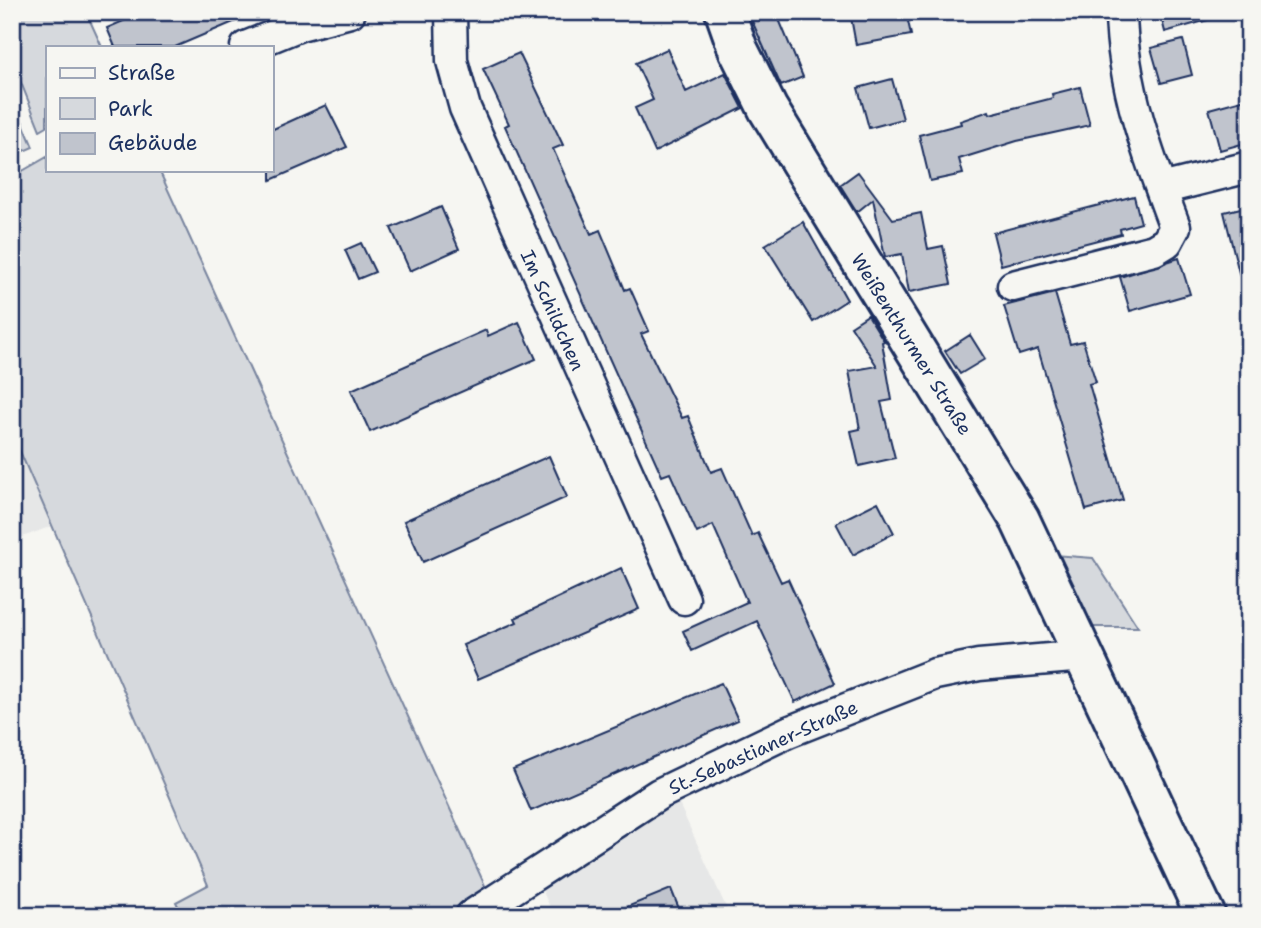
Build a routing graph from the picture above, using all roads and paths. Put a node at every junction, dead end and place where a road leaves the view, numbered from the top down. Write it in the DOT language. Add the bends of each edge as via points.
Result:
graph roads {
  1 [pos="350,12"];
  2 [pos="451,12"];
  3 [pos="725,12"];
  4 [pos="1121,12"];
  5 [pos="248,46"];
  6 [pos="1249,167"];
  7 [pos="1161,189"];
  8 [pos="1013,286"];
  9 [pos="684,599"];
  10 [pos="1091,668"];
  11 [pos="471,916"];
  12 [pos="1206,916"];
  1 -- 5 [label="street" via="300,25"];
  2 -- 9 [label="street, Im Schildchen" via="452,61 465,108"];
  3 -- 10 [label="main road, Weißenthurmer Straße" via="768,109 1020,520"];
  4 -- 7 [label="street" via="1139,129"];
  6 -- 7 [label="street"];
  7 -- 8 [label="street" via="1175,227 1167,242 1154,250"];
  10 -- 11 [label="street, St.-Sebastianer-Straße" via="979,665 936,674 788,732 659,794"];
  10 -- 12 [label="main road, Weißenthurmer Straße"];
}
